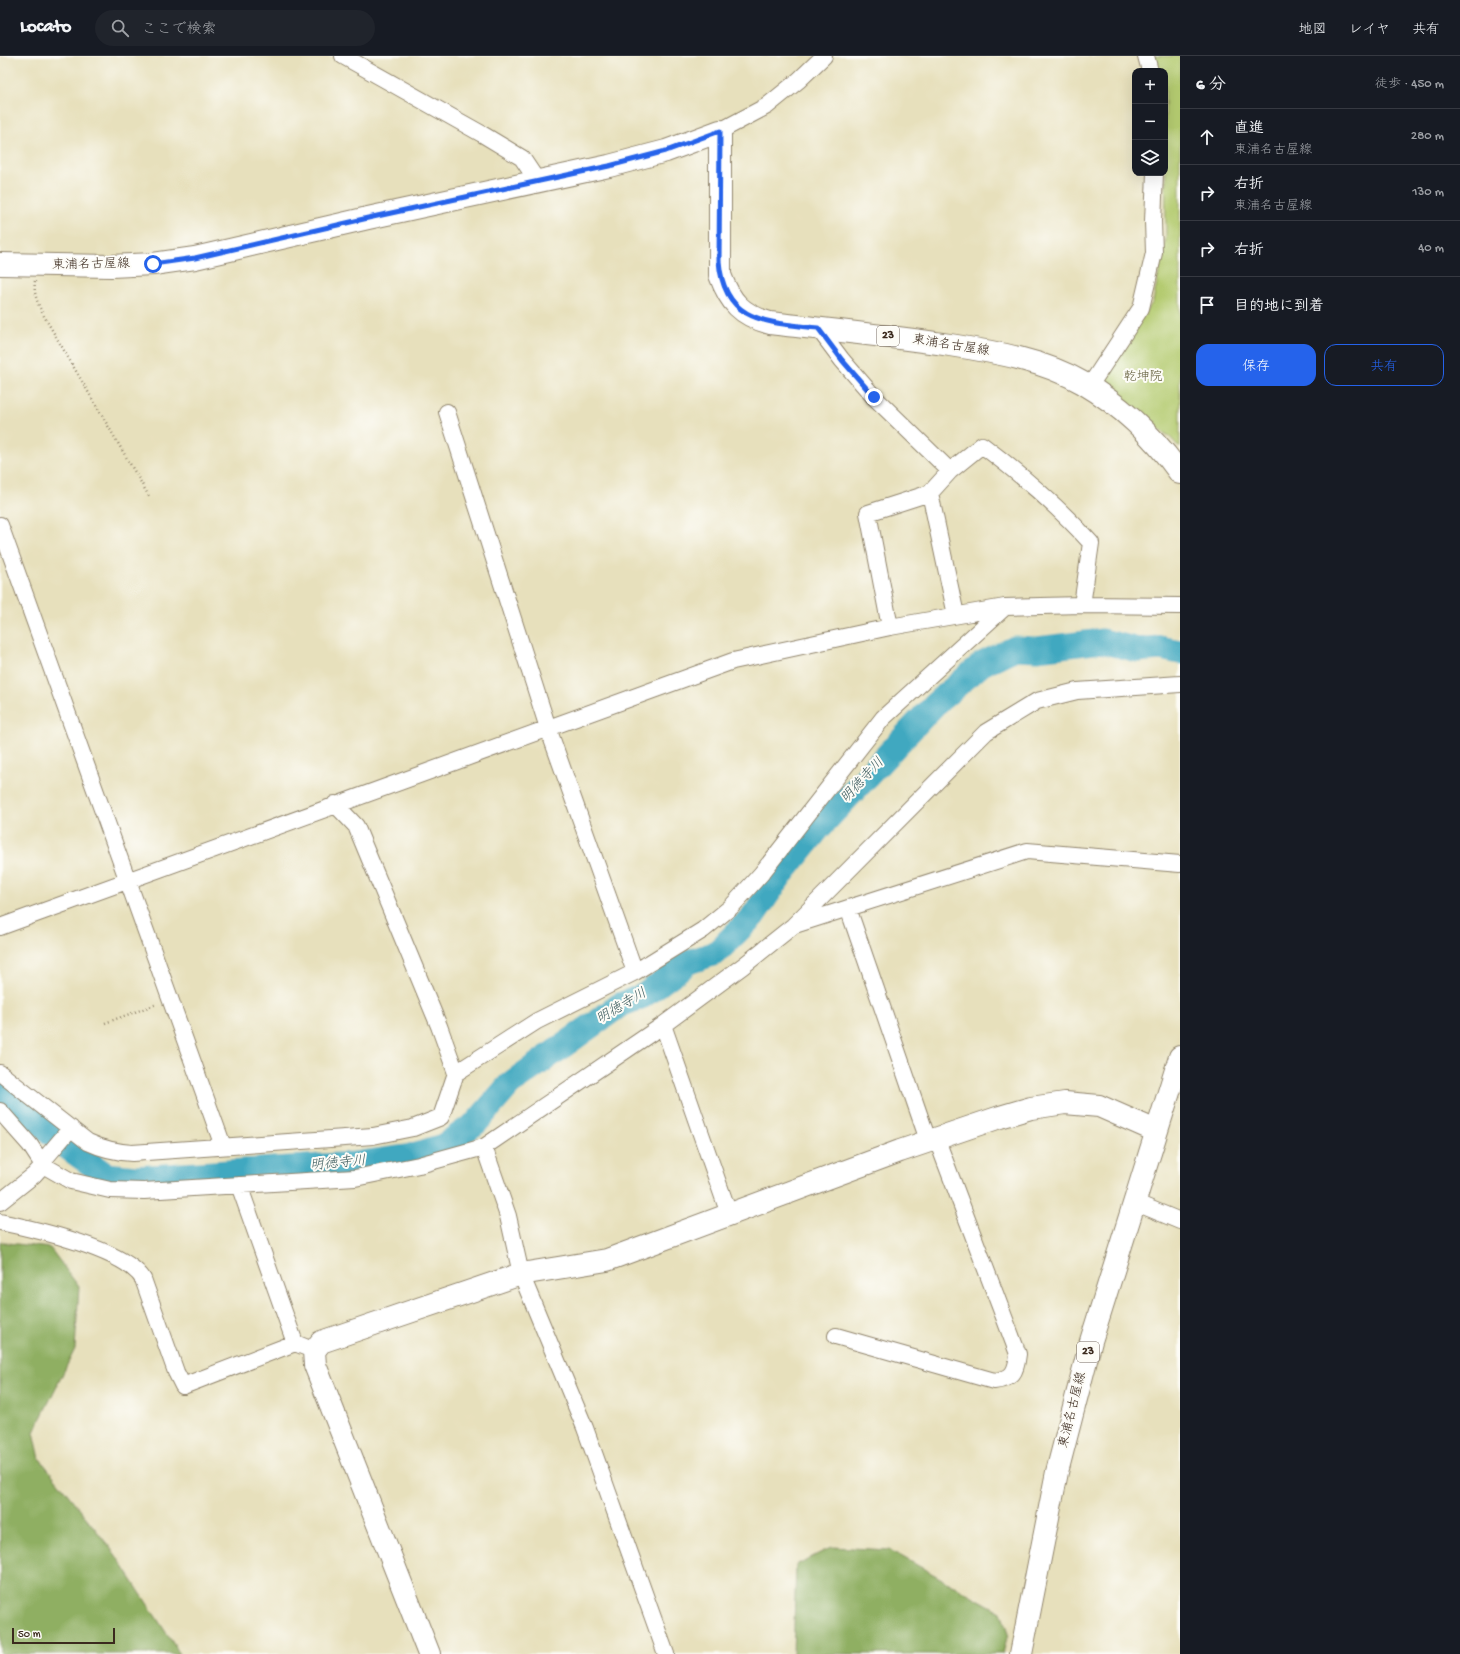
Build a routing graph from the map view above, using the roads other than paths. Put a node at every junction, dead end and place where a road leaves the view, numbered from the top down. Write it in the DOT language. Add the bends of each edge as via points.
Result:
graph roads {
  1 [pos="343,56"];
  2 [pos="824,56"];
  3 [pos="1146,56"];
  4 [pos="1149,68"];
  5 [pos="720,131"];
  6 [pos="1155,176"];
  7 [pos="538,182"];
  8 [pos="0,264"];
  9 [pos="818,328"];
  10 [pos="852,332"];
  11 [pos="842,360"];
  12 [pos="1089,387"];
  13 [pos="447,412"];
  14 [pos="950,471"];
  15 [pos="1180,473"];
  16 [pos="930,493"];
  17 [pos="0,525"];
  18 [pos="1082,604"];
  19 [pos="1180,606"];
  20 [pos="1005,607"];
  21 [pos="956,615"];
  22 [pos="890,627"];
  23 [pos="1180,684"];
  24 [pos="548,728"];
  25 [pos="335,804"];
  26 [pos="1180,864"];
  27 [pos="128,880"];
  28 [pos="848,908"];
  29 [pos="793,926"];
  30 [pos="0,927"];
  31 [pos="635,972"];
  32 [pos="663,1025"];
  33 [pos="1180,1057"];
  34 [pos="0,1073"];
  35 [pos="456,1073"];
  36 [pos="0,1111"];
  37 [pos="68,1131"];
  38 [pos="1156,1131"];
  39 [pos="933,1141"];
  40 [pos="223,1146"];
  41 [pos="484,1147"];
  42 [pos="44,1161"];
  43 [pos="239,1184"];
  44 [pos="0,1202"];
  45 [pos="1134,1202"];
  46 [pos="729,1214"];
  47 [pos="0,1222"];
  48 [pos="1180,1222"];
  49 [pos="521,1274"];
  50 [pos="836,1336"];
  51 [pos="304,1347"];
  52 [pos="429,1654"];
  53 [pos="666,1654"];
  54 [pos="1020,1654"];
  1 -- 7 [label="street" via="522,158"];
  2 -- 5 [label="street" via="767,106"];
  3 -- 4 [label="street"];
  5 -- 7 [label="main road, 東浦名古屋線" via="666,151"];
  5 -- 9 [label="main road, 東浦名古屋線 / 23" via="719,261 720,275 729,296 744,312 757,319"];
  6 -- 12 [label="street" via="1154,253 1141,308"];
  7 -- 8 [label="main road, 東浦名古屋線" via="195,258 111,266"];
  9 -- 10 [label="main road, 東浦名古屋線 / 23"];
  9 -- 11 [label="street"];
  10 -- 11 [label="street" via="839,341"];
  10 -- 12 [label="main road, 東浦名古屋線 / 23" via="1000,353 1047,367"];
  11 -- 14 [label="street" via="874,397"];
  12 -- 15 [label="main road, 東浦名古屋線 / 23" via="1113,402 1139,425 1162,448"];
  13 -- 24 [label="street"];
  14 -- 16 [label="street"];
  14 -- 18 [label="street" via="982,445 1029,481 1068,518 1091,543"];
  16 -- 21 [label="street"];
  16 -- 22 [label="street" via="868,513"];
  17 -- 27 [label="street"];
  18 -- 19 [label="street"];
  18 -- 20 [label="street"];
  20 -- 21 [label="street"];
  20 -- 31 [label="street" via="883,718 731,907 703,930"];
  21 -- 22 [label="street"];
  22 -- 24 [label="street" via="733,661"];
  23 -- 29 [label="street" via="1077,691 1044,699 986,732"];
  24 -- 25 [label="street"];
  24 -- 31 [label="street"];
  25 -- 27 [label="street"];
  25 -- 35 [label="street" via="356,826"];
  26 -- 28 [label="street" via="1027,850"];
  27 -- 30 [label="street"];
  27 -- 40 [label="street"];
  28 -- 29 [label="street"];
  28 -- 39 [label="street"];
  29 -- 32 [label="street"];
  31 -- 35 [label="street" via="537,1021"];
  32 -- 41 [label="street"];
  32 -- 46 [label="street"];
  33 -- 38 [label="main road, 東浦名古屋線 / 23"];
  34 -- 37 [label="street"];
  35 -- 40 [label="street" via="441,1117 413,1128 373,1136"];
  36 -- 42 [label="street"];
  37 -- 40 [label="street" via="102,1149 132,1153"];
  37 -- 42 [label="street"];
  38 -- 39 [label="main road" via="1099,1106 1065,1103 1006,1115"];
  38 -- 45 [label="main road, 東浦名古屋線 / 23"];
  39 -- 46 [label="main road"];
  39 -- 50 [label="street" via="1018,1354 1017,1366 1013,1374 1005,1380 994,1381"];
  41 -- 43 [label="street" via="419,1165 355,1178"];
  41 -- 49 [label="street" via="508,1216"];
  42 -- 43 [label="street" via="71,1181 110,1190 144,1191"];
  42 -- 44 [label="street" via="34,1175"];
  43 -- 51 [label="street"];
  45 -- 48 [label="street"];
  45 -- 54 [label="main road, 東浦名古屋線 / 23" via="1091,1341 1059,1464"];
  46 -- 49 [label="main road" via="607,1260"];
  47 -- 51 [label="street" via="43,1231 80,1243 121,1260 139,1271 183,1386"];
  49 -- 51 [label="main road"];
  49 -- 53 [label="street" via="585,1428"];
  51 -- 52 [label="main road" via="315,1365"];
}
